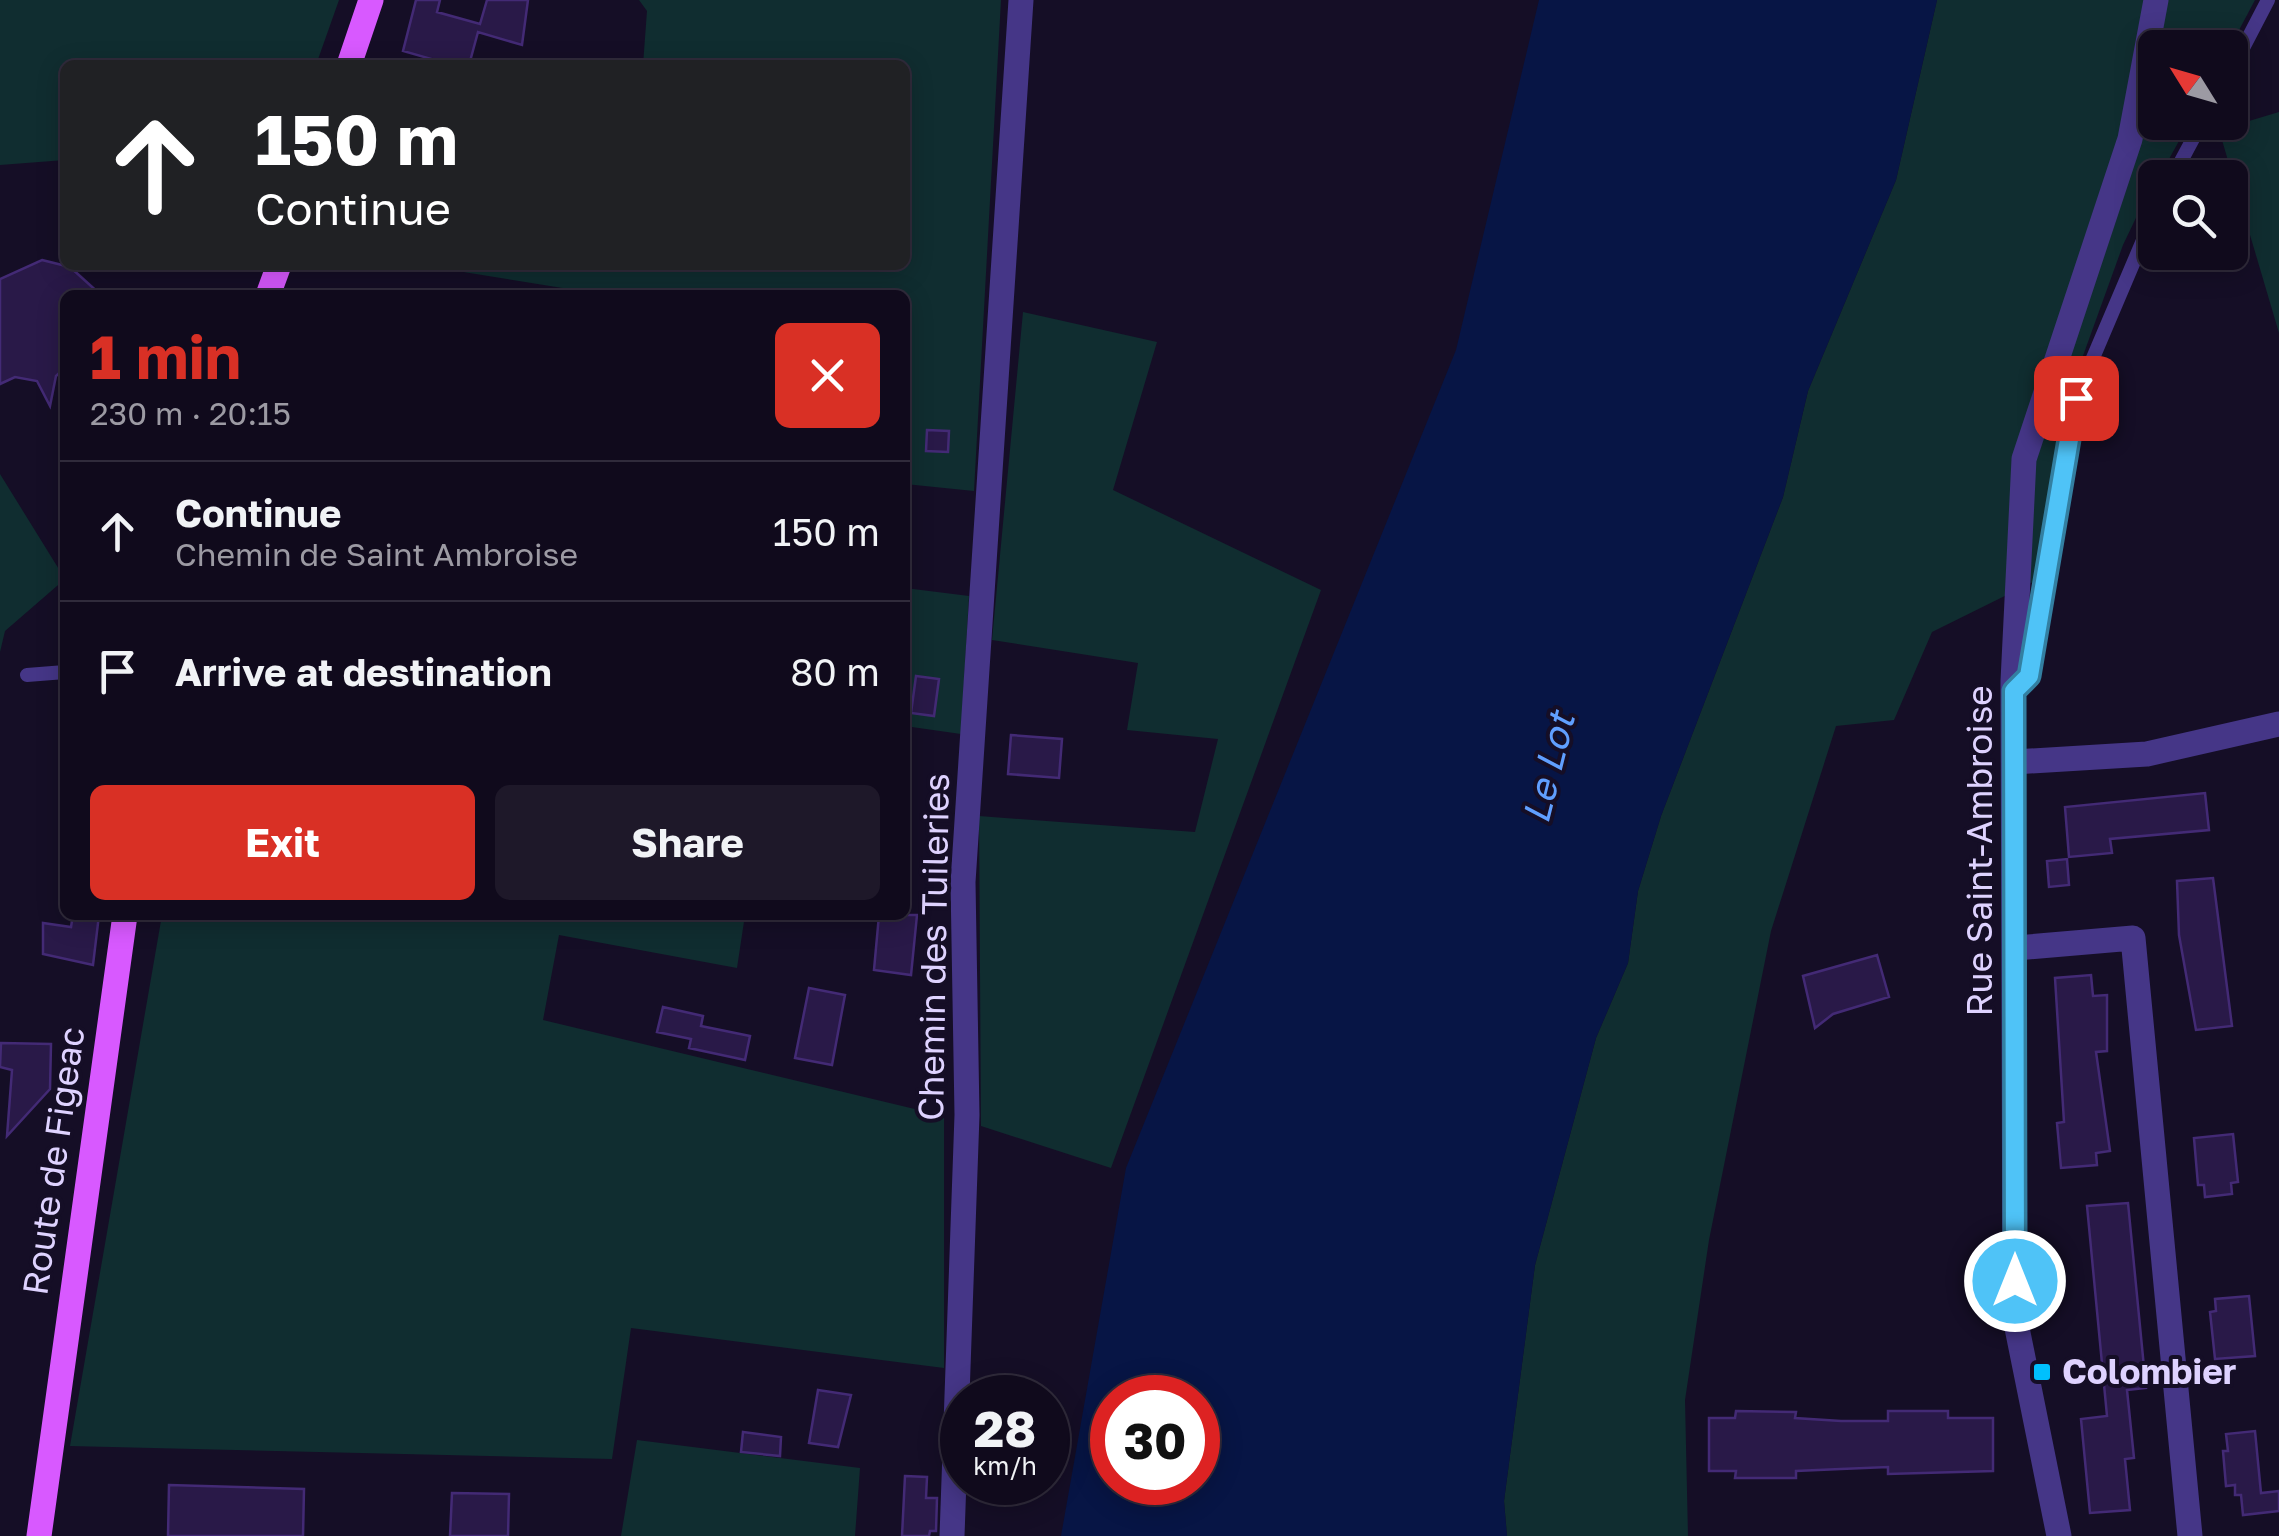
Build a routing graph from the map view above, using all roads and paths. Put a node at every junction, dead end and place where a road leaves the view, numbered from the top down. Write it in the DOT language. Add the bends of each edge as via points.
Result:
graph roads {
  1 [pos="371,0"];
  2 [pos="1021,0"];
  3 [pos="2156,0"];
  4 [pos="2268,0"];
  5 [pos="2248,38"];
  6 [pos="351,60"];
  7 [pos="2138,252"];
  8 [pos="60,672"];
  9 [pos="26,675"];
  10 [pos="2014,691"];
  11 [pos="2279,724"];
  12 [pos="2014,762"];
  13 [pos="124,920"];
  14 [pos="2016,948"];
  15 [pos="38,1536"];
  16 [pos="952,1536"];
  17 [pos="2060,1536"];
  18 [pos="2190,1536"];
  1 -- 6 [label="main road"];
  2 -- 16 [label="street, Chemin des Tuileries" via="963,882 968,1115"];
  3 -- 10 [label="street, Rue Saint-Ambroise" via="2130,139 2024,459"];
  4 -- 5 [label="lane"];
  7 -- 10 [label="lane" via="2076,398 2036,644 2029,676"];
  8 -- 9 [label="lane"];
  10 -- 12 [label="street, Rue Saint-Ambroise"];
  11 -- 12 [label="street" via="2148,754"];
  12 -- 14 [label="street, Rue Saint-Ambroise"];
  13 -- 15 [label="main road, Route de Figeac"];
  14 -- 17 [label="street, Rue Saint-Ambroise" via="2014,1318"];
  14 -- 18 [label="street" via="2133,938"];
}
